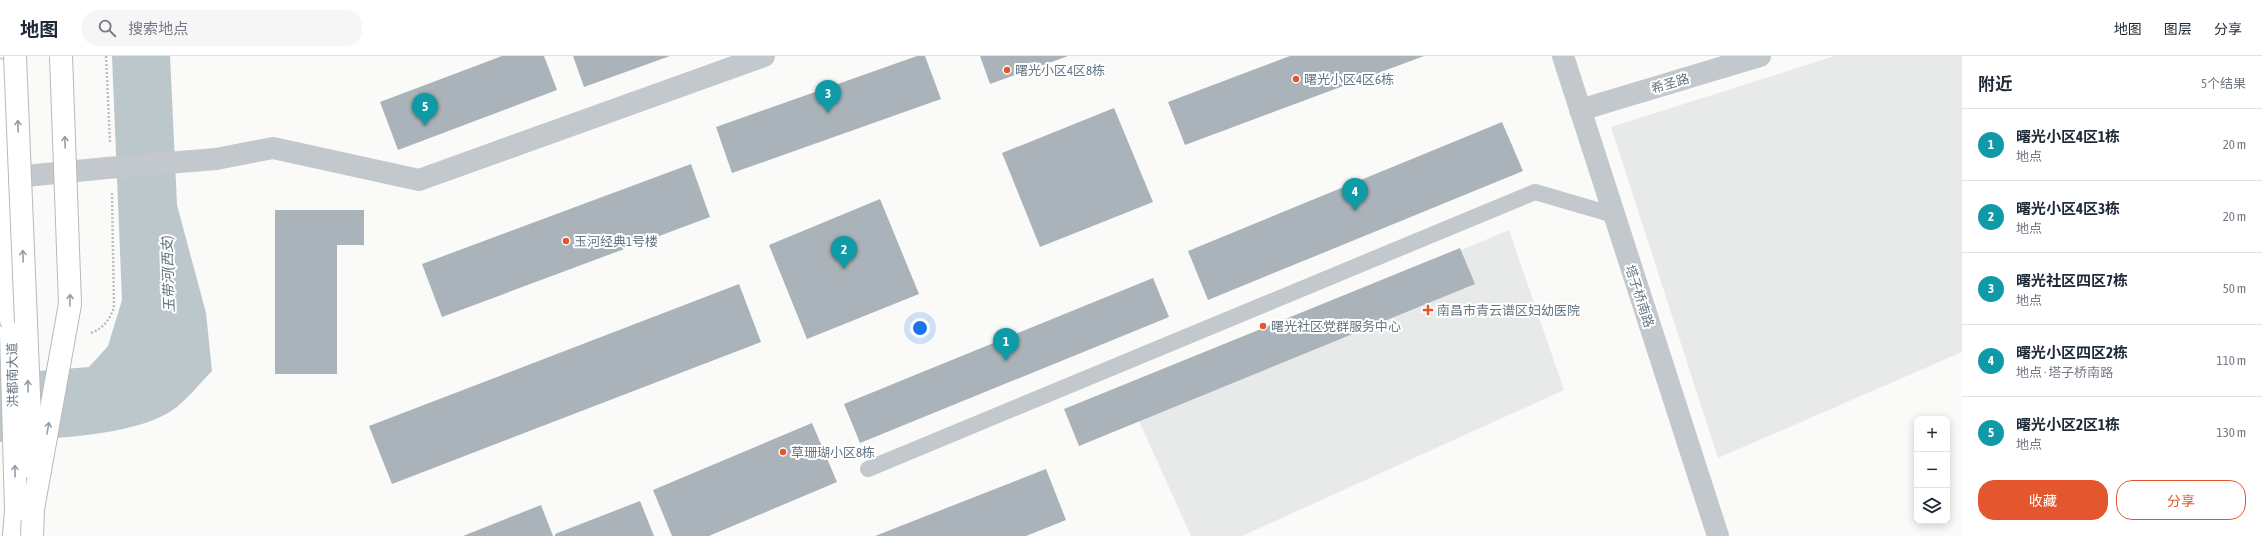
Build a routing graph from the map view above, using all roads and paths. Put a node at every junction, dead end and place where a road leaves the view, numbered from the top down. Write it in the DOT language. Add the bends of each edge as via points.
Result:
graph roads {
  1 [pos="15,56"];
  2 [pos="61,56"];
  3 [pos="764,56"];
  4 [pos="1563,56"];
  5 [pos="1760,56"];
  6 [pos="0,70"];
  7 [pos="1580,110"];
  8 [pos="5,178"];
  9 [pos="1614,215"];
  10 [pos="868,469"];
  11 [pos="24,509"];
  12 [pos="14,536"];
  13 [pos="32,536"];
  14 [pos="1718,536"];
  11 -- 1 [label="main road, one-way, bridge"];
  11 -- 2 [label="main road, one-way, bridge" via="70,304"];
  3 -- 8 [label="street, bridge" via="419,180 273,148 216,159"];
  4 -- 7 [label="street, 塔子桥南路"];
  5 -- 7 [label="street, 希圣路"];
  6 -- 8 [label="main road, 洪都南大道"];
  7 -- 9 [label="street, 塔子桥南路"];
  11 -- 8 [label="main road, 洪都南大道, one-way, bridge" via="11,320"];
  9 -- 10 [label="lane" via="1536,192"];
  9 -- 14 [label="street, 塔子桥南路"];
  11 -- 12 [label="main road, 洪都南大道"];
  11 -- 13 [label="main road, bridge"];
}
